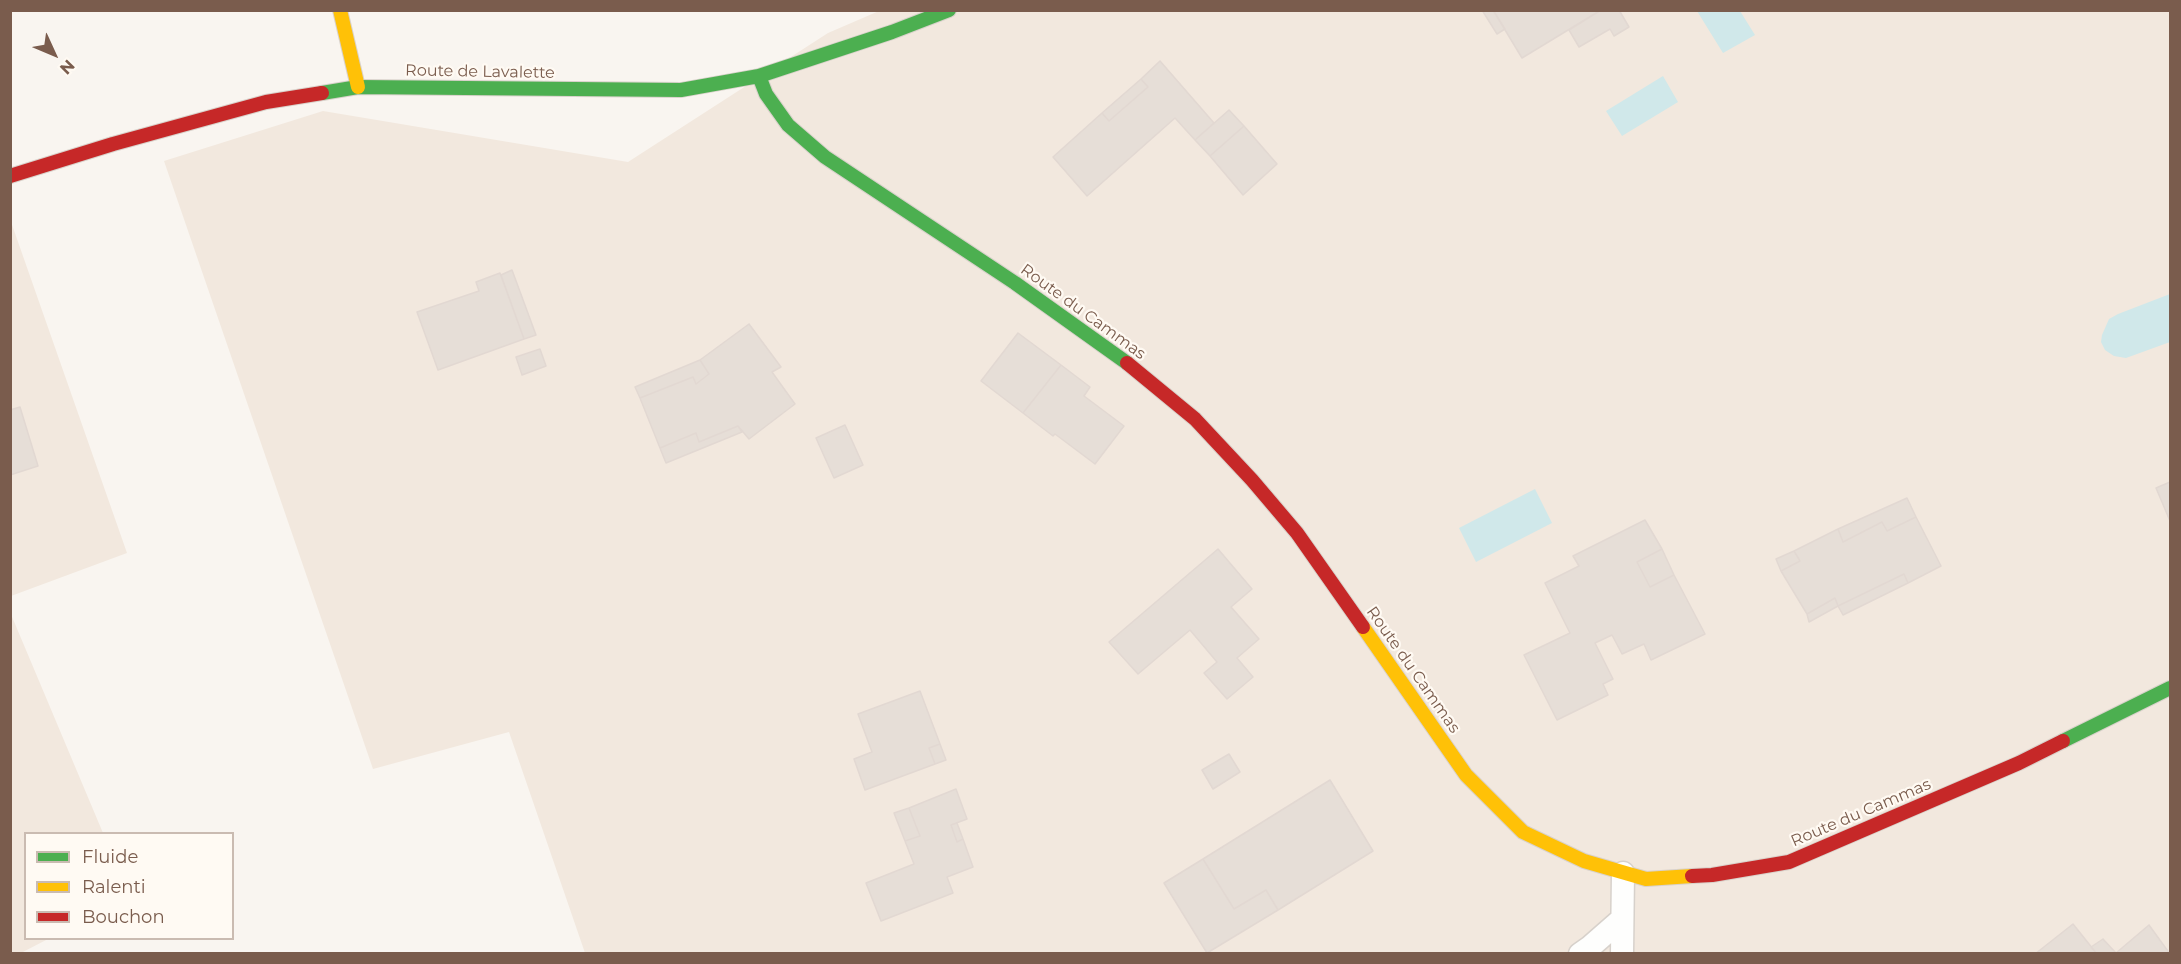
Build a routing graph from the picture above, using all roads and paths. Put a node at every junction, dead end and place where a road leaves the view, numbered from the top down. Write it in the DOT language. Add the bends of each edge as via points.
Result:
graph roads {
  1 [pos="340,10"];
  2 [pos="948,10"];
  3 [pos="759,76"];
  4 [pos="358,87"];
  5 [pos="10,176"];
  6 [pos="2170,688"];
  7 [pos="1623,873"];
  8 [pos="1622,919"];
  9 [pos="1580,954"];
  10 [pos="1622,954"];
  1 -- 4 [label="street"];
  2 -- 3 [label="street, Route de Lavalette"];
  3 -- 4 [label="street, Route de Lavalette" via="681,90"];
  3 -- 7 [label="street, Route du Cammas" via="766,94 788,125 825,157 1116,354 1195,419 1297,533 1466,775 1523,832 1584,861"];
  4 -- 5 [label="street, Route de Lavalette" via="266,102"];
  6 -- 7 [label="street, Route du Cammas" via="2019,763 1789,862 1701,876 1646,879"];
  7 -- 8 [label="lane"];
  8 -- 9 [label="lane"];
  8 -- 10 [label="lane"];
}
